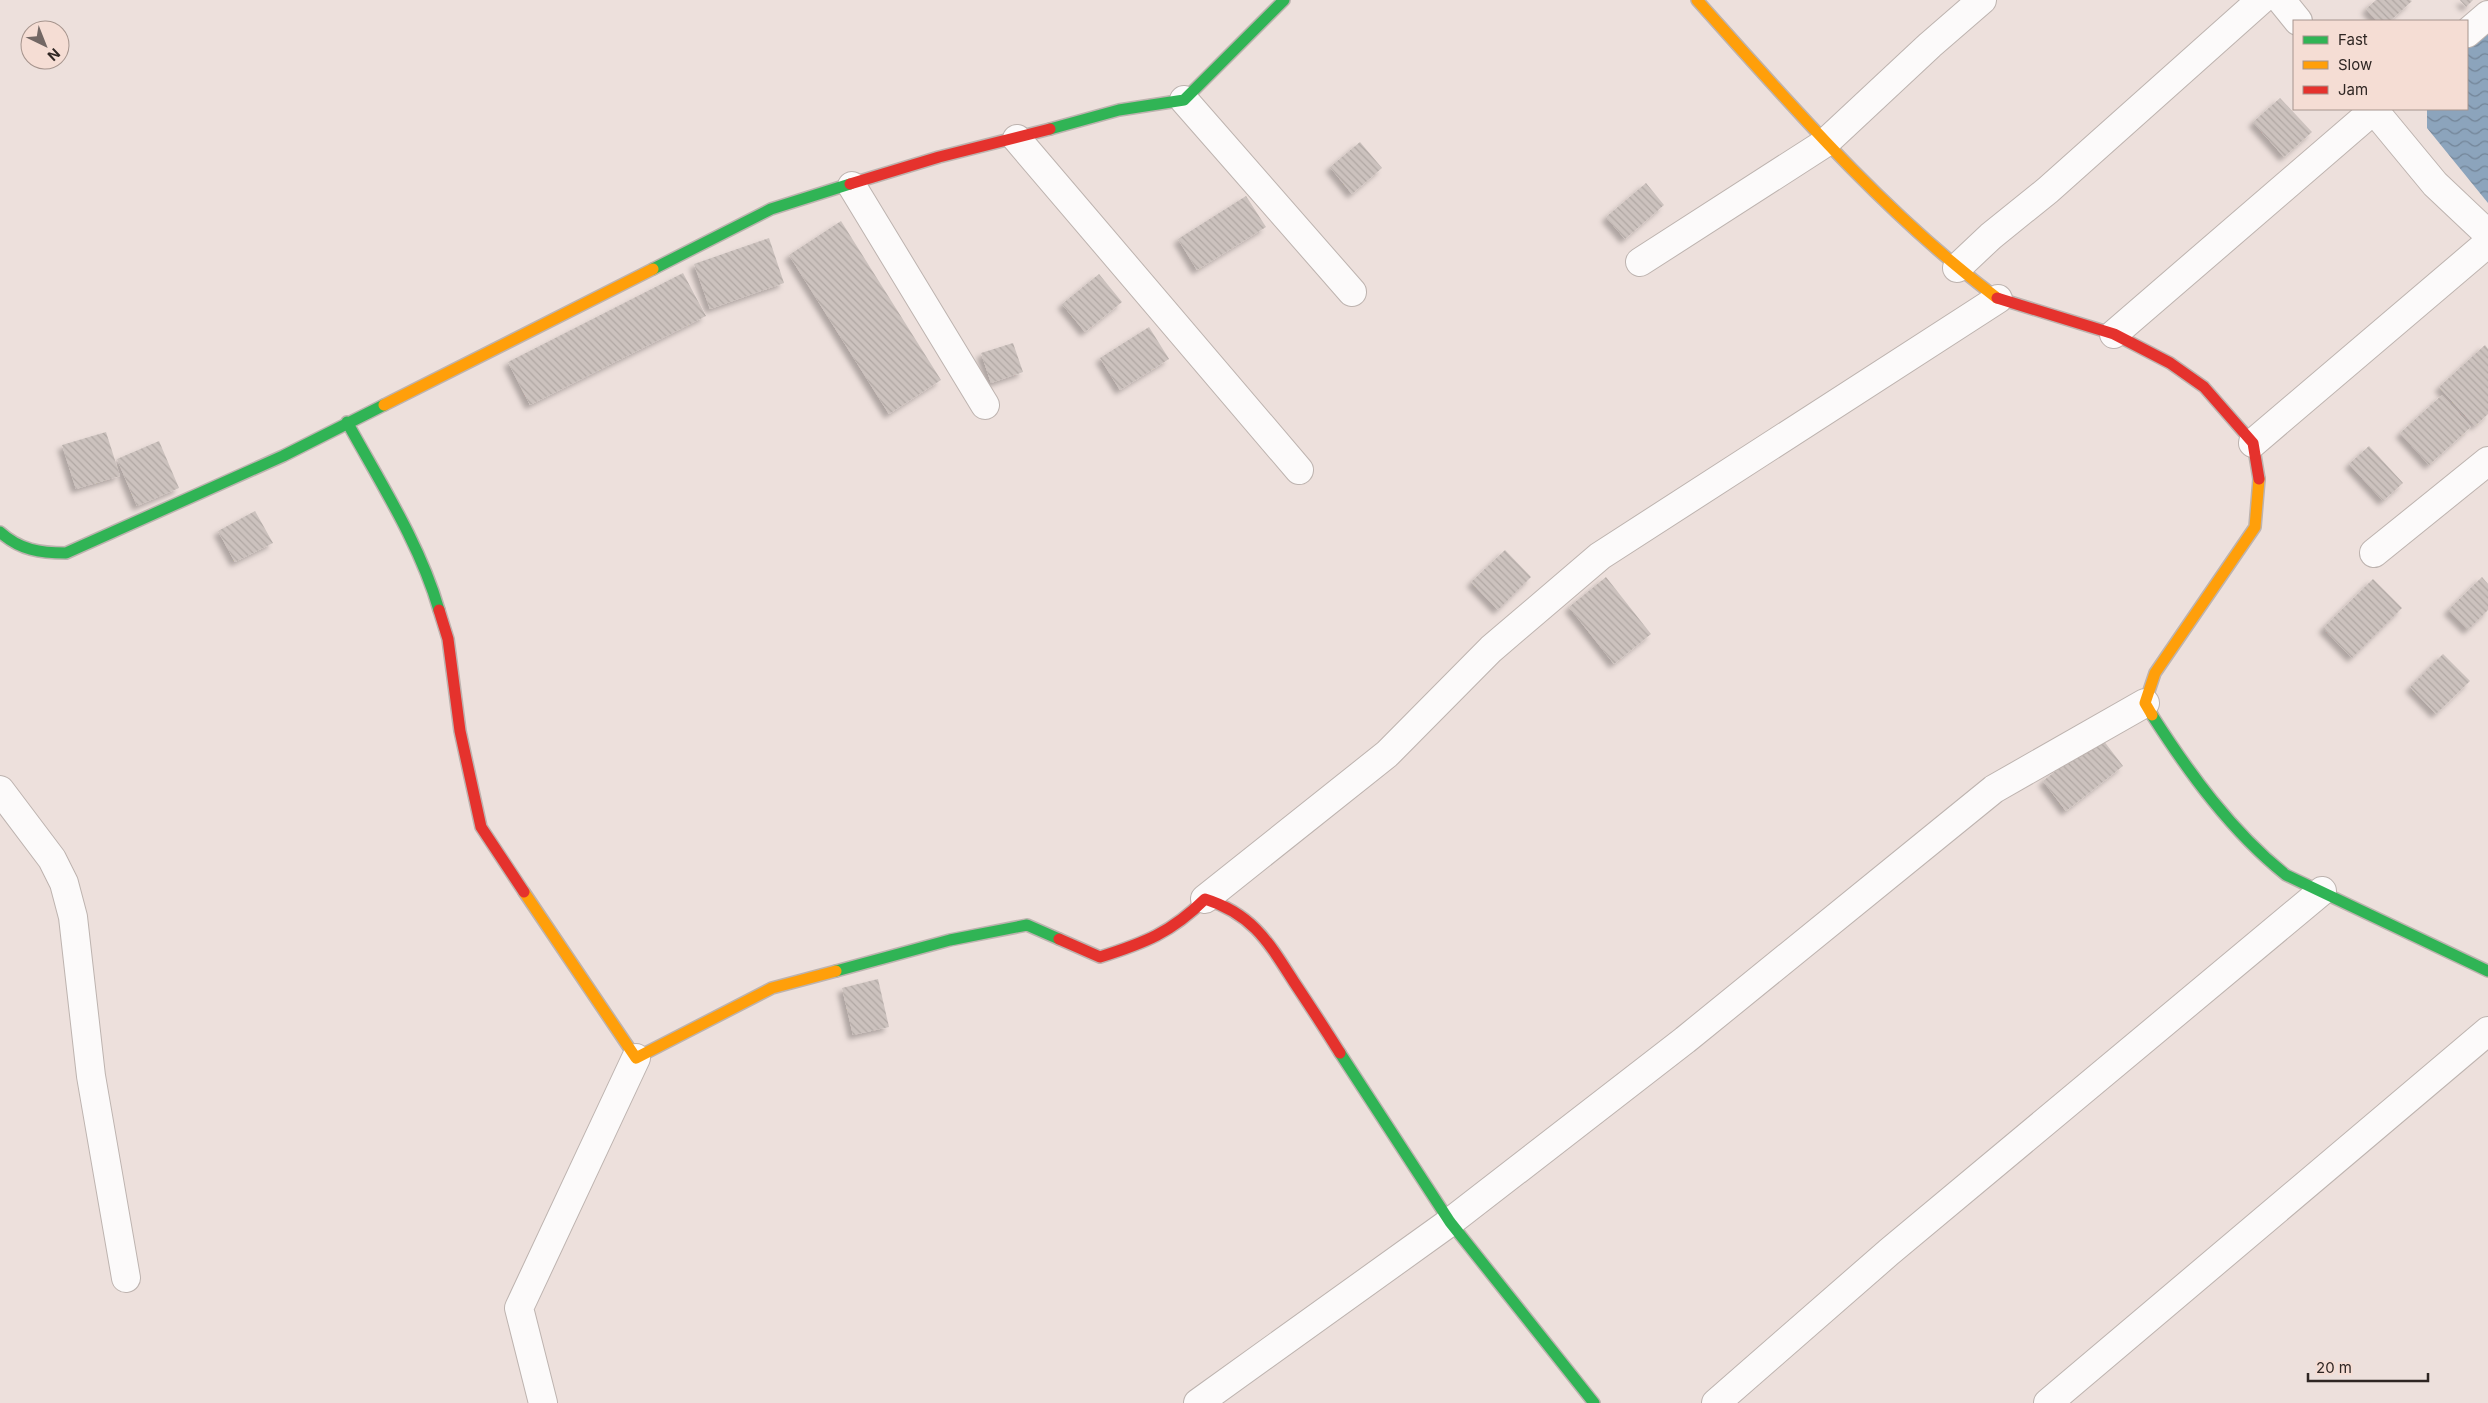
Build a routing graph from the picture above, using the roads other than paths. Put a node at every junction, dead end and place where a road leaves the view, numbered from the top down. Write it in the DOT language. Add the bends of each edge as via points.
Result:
graph roads {
  1 [pos="1284,0"];
  2 [pos="1982,0"];
  3 [pos="2261,0"];
  4 [pos="2280,0"];
  5 [pos="1700,1"];
  6 [pos="2488,15"];
  7 [pos="2297,20"];
  8 [pos="2468,32"];
  9 [pos="1184,100"];
  10 [pos="2373,110"];
  11 [pos="2375,110"];
  12 [pos="1017,139"];
  13 [pos="1825,143"];
  14 [pos="852,186"];
  15 [pos="2488,234"];
  16 [pos="2488,243"];
  17 [pos="1640,262"];
  18 [pos="1957,268"];
  19 [pos="1352,292"];
  20 [pos="1998,300"];
  21 [pos="2114,334"];
  22 [pos="985,405"];
  23 [pos="347,422"];
  24 [pos="2253,443"];
  25 [pos="2488,461"];
  26 [pos="1299,470"];
  27 [pos="0,532"];
  28 [pos="2374,553"];
  29 [pos="2145,703"];
  30 [pos="0,790"];
  31 [pos="2322,891"];
  32 [pos="1205,898"];
  33 [pos="2488,970"];
  34 [pos="2488,1030"];
  35 [pos="636,1058"];
  36 [pos="1450,1222"];
  37 [pos="126,1278"];
  38 [pos="543,1403"];
  39 [pos="1198,1403"];
  40 [pos="1594,1403"];
  41 [pos="1716,1403"];
  42 [pos="2048,1403"];
  1 -- 9 [label="street"];
  2 -- 13 [label="street"];
  3 -- 18 [label="street"];
  4 -- 7 [label="street"];
  5 -- 13 [label="street"];
  6 -- 8 [label="street"];
  9 -- 12 [label="street" via="1119,110"];
  9 -- 19 [label="street"];
  10 -- 21 [label="street"];
  11 -- 15 [label="street" via="2435,184"];
  12 -- 14 [label="street" via="939,157"];
  12 -- 26 [label="street"];
  13 -- 17 [label="street"];
  13 -- 18 [label="street"];
  14 -- 22 [label="street"];
  14 -- 23 [label="street" via="771,209"];
  16 -- 24 [label="street"];
  18 -- 20 [label="street"];
  20 -- 21 [label="street"];
  20 -- 32 [label="street" via="1600,556 1491,649 1386,754"];
  21 -- 24 [label="street" via="2170,363 2204,387"];
  23 -- 27 [label="street" via="283,456 66,553 33,552 8,540"];
  23 -- 35 [label="street" via="398,514 434,592 448,638 460,731 482,827"];
  24 -- 29 [label="street" via="2259,479 2255,527 2155,674"];
  25 -- 28 [label="street"];
  29 -- 31 [label="street" via="2186,768 2267,860 2286,875"];
  29 -- 36 [label="street" via="1994,789 1685,1040"];
  30 -- 37 [label="street" via="52,859 64,883 73,917 91,1076"];
  31 -- 33 [label="street"];
  31 -- 41 [label="street" via="1889,1252"];
  32 -- 35 [label="street" via="1188,916 1147,942 1100,956 1027,925 950,940 772,988"];
  32 -- 36 [label="street" via="1245,916 1265,937"];
  34 -- 42 [label="street"];
  35 -- 38 [label="street" via="519,1308"];
  36 -- 39 [label="street"];
  36 -- 40 [label="street"];
}
